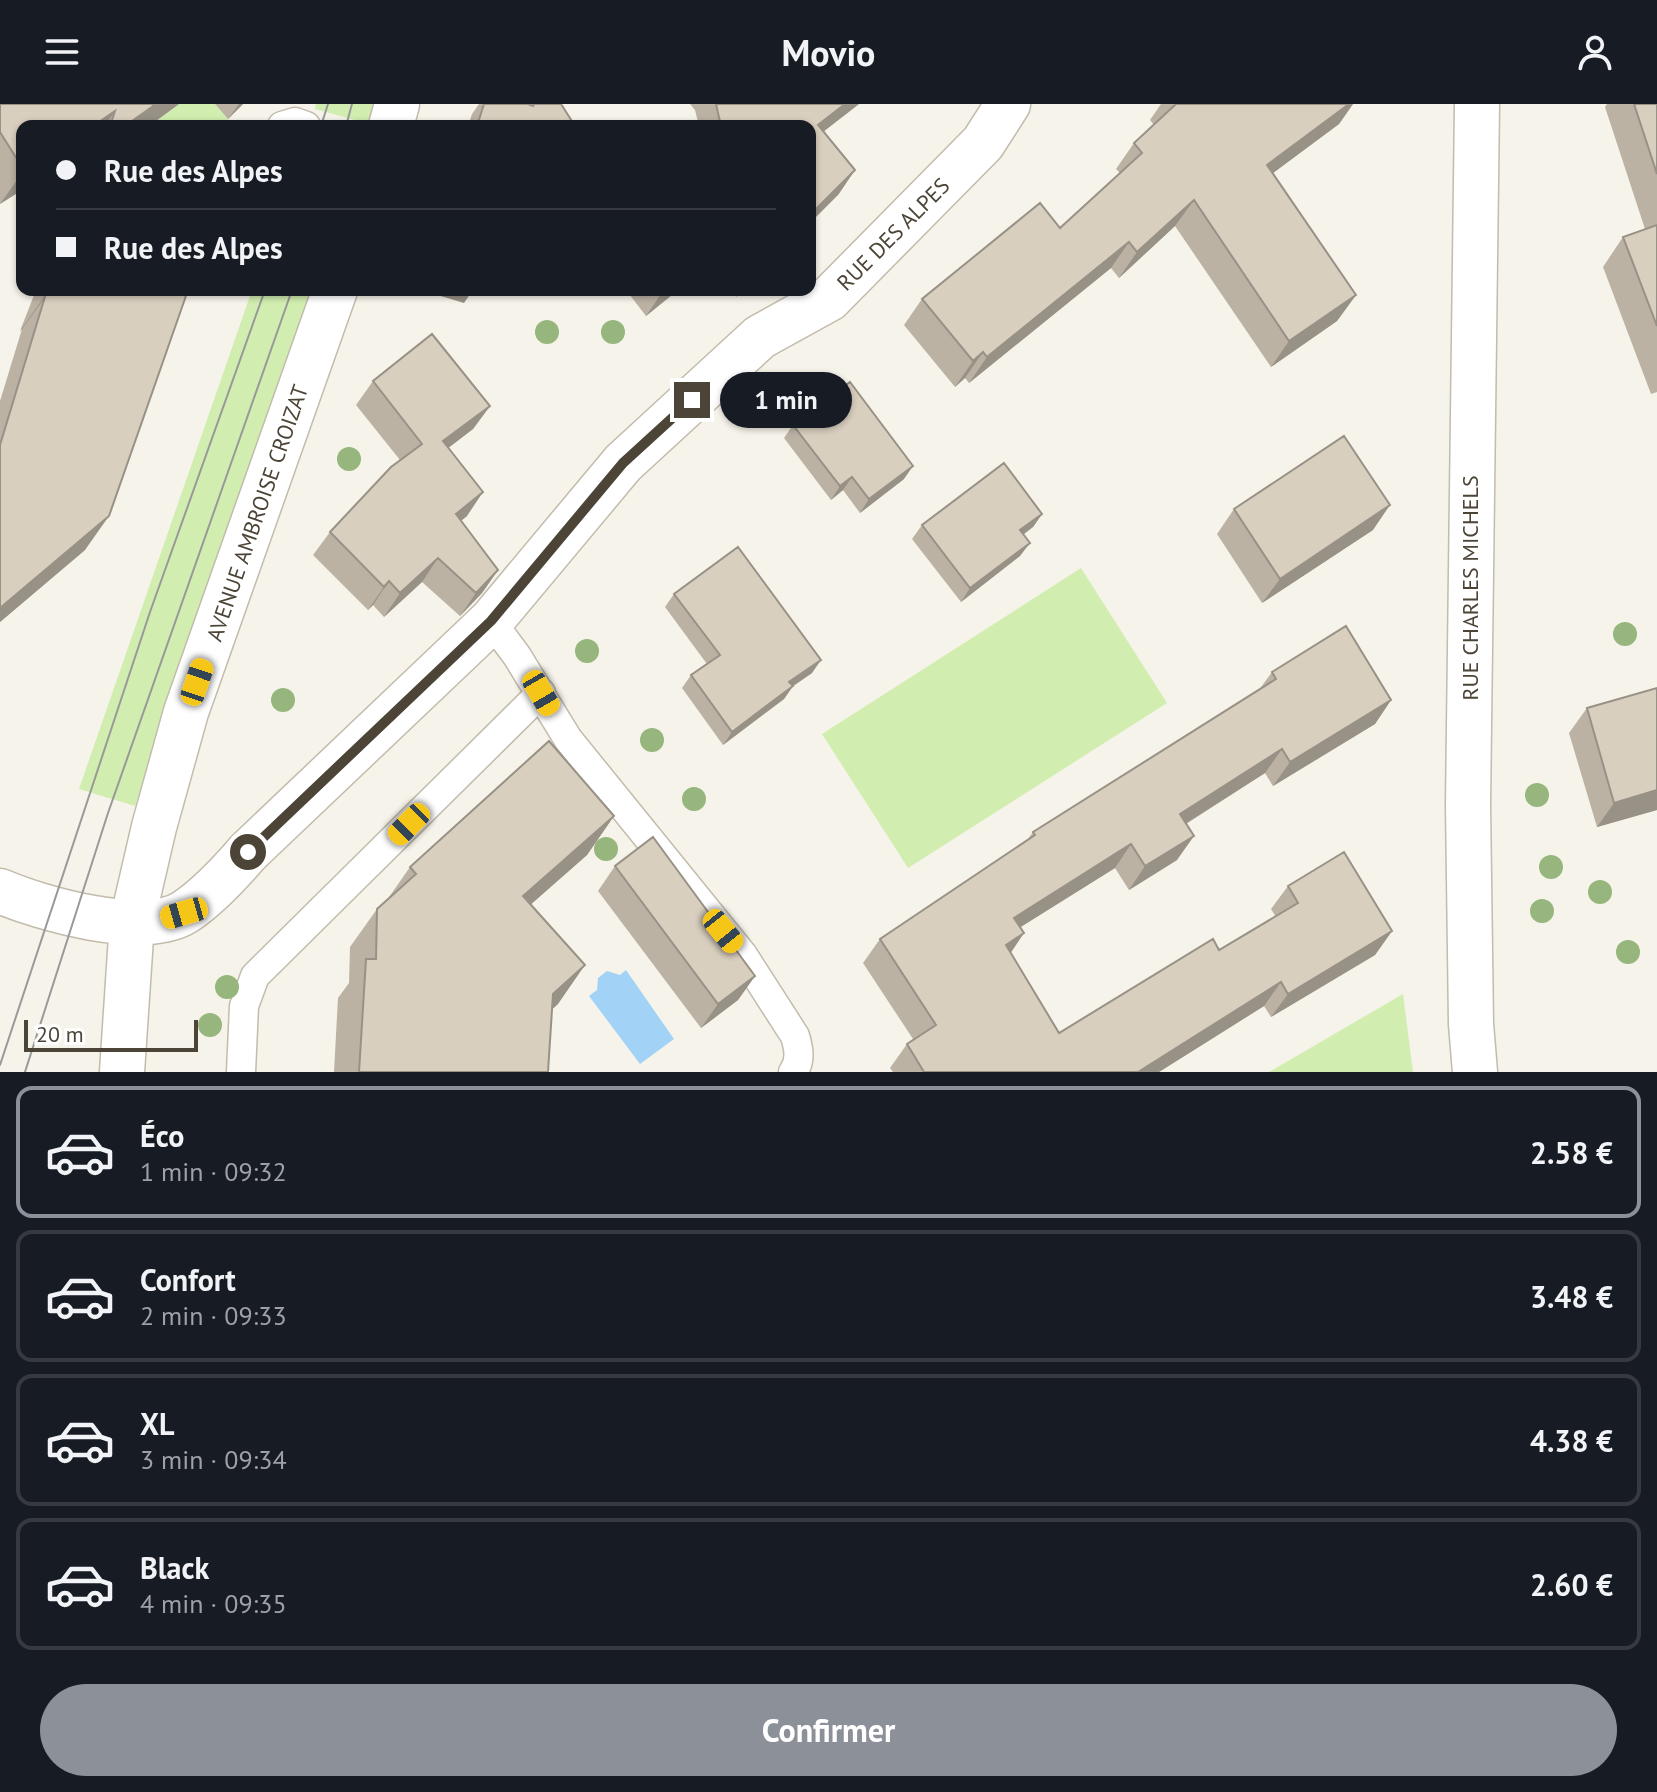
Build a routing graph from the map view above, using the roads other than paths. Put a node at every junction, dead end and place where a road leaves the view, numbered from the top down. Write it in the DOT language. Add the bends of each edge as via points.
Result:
graph roads {
  1 [pos="1008,104"];
  2 [pos="1477,104"];
  3 [pos="333,296"];
  4 [pos="491,621"];
  5 [pos="541,693"];
  6 [pos="0,891"];
  7 [pos="132,922"];
  8 [pos="122,1072"];
  9 [pos="241,1072"];
  10 [pos="793,1072"];
  11 [pos="1475,1072"];
  1 -- 4 [label="street, RUE DES ALPES" via="983,143 829,299 760,337 623,463"];
  2 -- 11 [label="street, RUE CHARLES MICHELS" via="1468,805"];
  3 -- 7 [label="street, AVENUE AMBROISE CROIZAT" via="186,712"];
  4 -- 5 [label="lane"];
  4 -- 7 [label="street, RUE DES ALPES" via="184,913"];
  5 -- 9 [label="lane" via="255,976 244,1006"];
  5 -- 10 [label="lane" via="568,739 743,955 795,1036 799,1050"];
  6 -- 7 [label="street, RUE DES ALPES" via="75,917"];
  7 -- 8 [label="street, AVENUE AMBROISE CROIZAT"];
}
